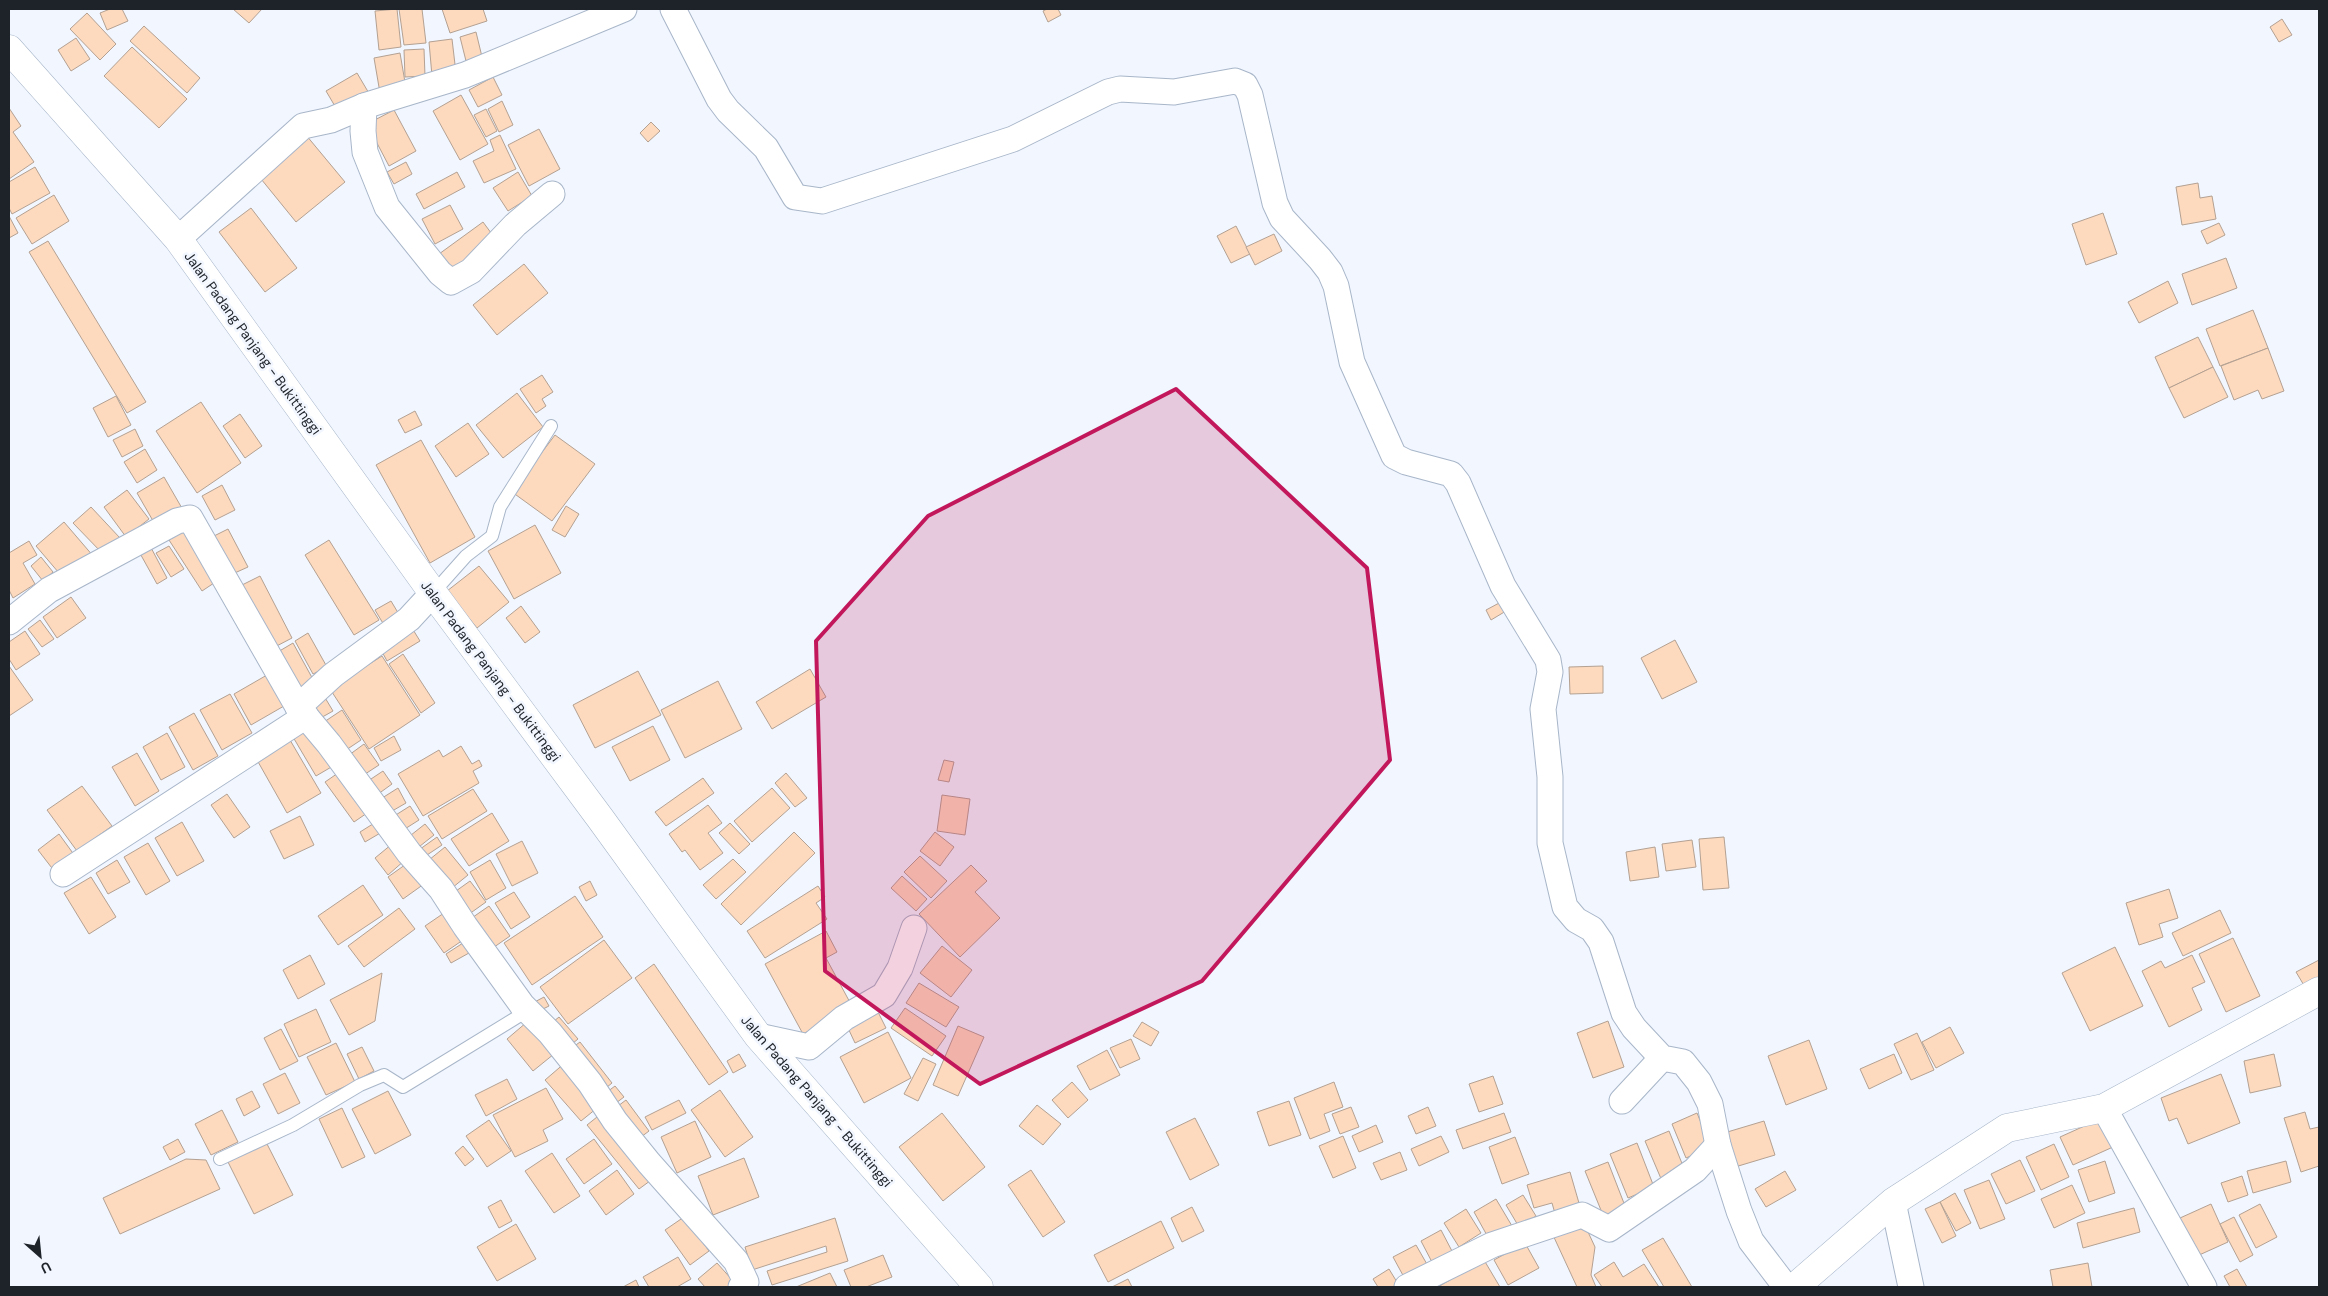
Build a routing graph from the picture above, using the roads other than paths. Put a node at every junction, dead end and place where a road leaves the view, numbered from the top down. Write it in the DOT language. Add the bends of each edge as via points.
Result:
graph roads {
  1 [pos="624,9"];
  2 [pos="673,9"];
  3 [pos="9,49"];
  4 [pos="364,106"];
  5 [pos="552,194"];
  6 [pos="178,240"];
  7 [pos="551,426"];
  8 [pos="433,593"];
  9 [pos="9,622"];
  10 [pos="302,711"];
  11 [pos="63,874"];
  12 [pos="914,928"];
  13 [pos="510,988"];
  14 [pos="2319,991"];
  15 [pos="758,1036"];
  16 [pos="1662,1058"];
  17 [pos="1622,1101"];
  18 [pos="2104,1108"];
  19 [pos="1718,1145"];
  20 [pos="220,1159"];
  21 [pos="1893,1202"];
  22 [pos="740,1287"];
  23 [pos="980,1287"];
  24 [pos="1407,1287"];
  25 [pos="1786,1287"];
  26 [pos="1795,1287"];
  27 [pos="1911,1287"];
  28 [pos="2204,1287"];
  1 -- 4 [label="street" via="465,75"];
  2 -- 16 [label="street" via="728,111 766,148 795,197 806,200 822,201 1014,139 1114,90 1174,92 1236,81 1245,85 1275,203 1282,218 1330,272 1336,286 1352,362 1385,442 1394,456 1451,474 1458,483 1502,586 1548,660 1550,672 1543,709 1550,777 1550,843 1559,887 1569,915 1592,929 1601,942 1624,1013"];
  3 -- 6 [label="main road, Jalan Padang Panjang - Bukittinggi"];
  4 -- 5 [label="street" via="365,152 388,207 440,273 451,282 472,271 515,225"];
  4 -- 6 [label="street" via="331,120 303,126"];
  6 -- 8 [label="main road, Jalan Padang Panjang - Bukittinggi"];
  7 -- 8 [label="lane" via="500,507 492,536 466,556"];
  8 -- 10 [label="street" via="409,619 333,675"];
  8 -- 15 [label="main road, Jalan Padang Panjang - Bukittinggi"];
  9 -- 10 [label="street" via="50,590 177,521 190,518"];
  10 -- 11 [label="street"];
  10 -- 13 [label="street" via="409,853 441,889"];
  12 -- 15 [label="street" via="900,968 884,995 844,1018 809,1047"];
  13 -- 20 [label="lane" via="519,1016 403,1087 384,1075 360,1085 293,1125"];
  13 -- 22 [label="street" via="590,1083 649,1163 736,1261 746,1282"];
  14 -- 18 [label="main road"];
  15 -- 23 [label="main road, Jalan Padang Panjang - Bukittinggi"];
  16 -- 17 [label="street"];
  16 -- 19 [label="street" via="1683,1062 1699,1082 1710,1104"];
  18 -- 21 [label="main road" via="2008,1128"];
  18 -- 28 [label="street"];
  19 -- 24 [label="street" via="1695,1170 1608,1229 1582,1215 1492,1245"];
  19 -- 25 [label="street" via="1751,1241"];
  21 -- 26 [label="main road"];
  21 -- 27 [label="street"];
}
